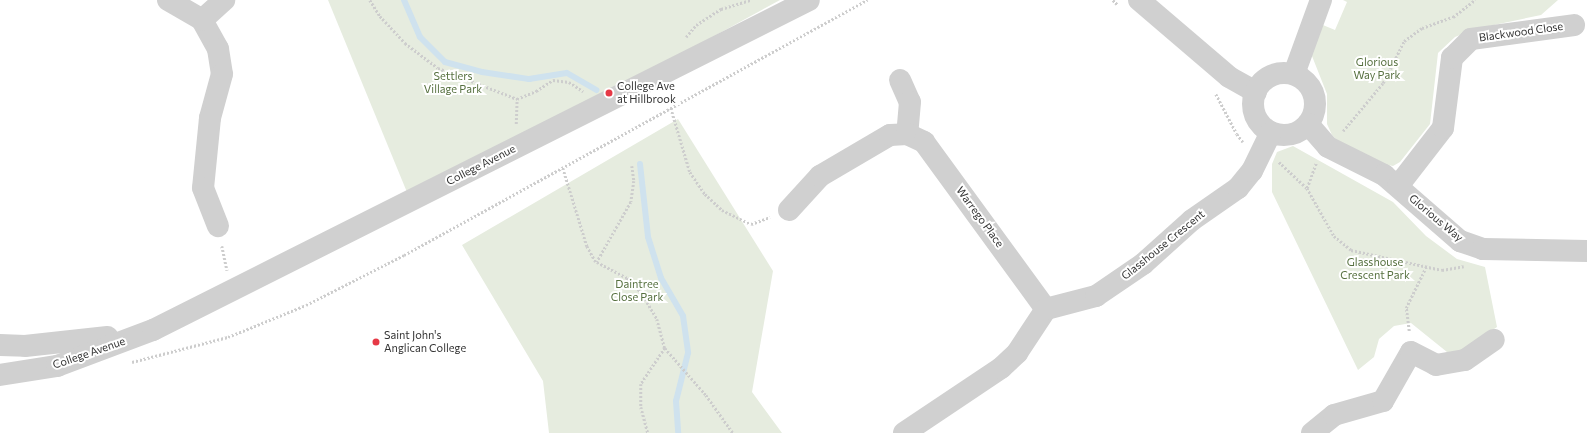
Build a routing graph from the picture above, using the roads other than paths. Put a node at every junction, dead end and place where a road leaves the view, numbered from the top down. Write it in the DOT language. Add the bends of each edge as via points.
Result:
graph roads {
  1 [pos="168,0"];
  2 [pos="224,0"];
  3 [pos="809,0"];
  4 [pos="1321,0"];
  5 [pos="1132,5"];
  6 [pos="202,20"];
  7 [pos="1574,25"];
  8 [pos="1294,74"];
  9 [pos="900,80"];
  10 [pos="1256,92"];
  11 [pos="1308,124"];
  12 [pos="1271,132"];
  13 [pos="907,134"];
  14 [pos="1398,186"];
  15 [pos="789,210"];
  16 [pos="218,226"];
  17 [pos="1587,251"];
  18 [pos="1046,309"];
  19 [pos="153,330"];
  20 [pos="1494,340"];
  21 [pos="0,345"];
  22 [pos="0,375"];
  23 [pos="904,433"];
  24 [pos="1312,433"];
  1 -- 6 [label="street"];
  2 -- 6 [label="street"];
  3 -- 19 [label="street, College Avenue"];
  4 -- 8 [label="street"];
  5 -- 10 [label="street" via="1229,77"];
  6 -- 16 [label="street" via="218,49 222,74 210,118 203,188"];
  7 -- 14 [label="street, Blackwood Close" via="1471,39 1452,58 1443,128"];
  8 -- 10 [label="street" via="1272,76"];
  8 -- 11 [label="street" via="1303,79 1314,96 1313,116"];
  9 -- 13 [label="street" via="910,102"];
  10 -- 12 [label="street" via="1255,112 1261,123"];
  11 -- 12 [label="street" via="1291,134"];
  11 -- 14 [label="street, Glorious Way" via="1328,147 1384,175"];
  12 -- 18 [label="street, Glasshouse Crescent" via="1252,171 1238,188 1192,220 1144,264 1096,296"];
  13 -- 15 [label="street" via="890,135 820,176"];
  13 -- 18 [label="street, Warrego Place" via="924,142"];
  14 -- 17 [label="street, Glorious Way" via="1460,241 1483,249"];
  18 -- 23 [label="street" via="1017,353 1002,368"];
  19 -- 21 [label="street, College Avenue" via="66,343"];
  19 -- 22 [label="street, College Avenue" via="57,366"];
  20 -- 24 [label="street" via="1465,360 1436,366 1412,352 1383,401 1334,415"];
}
